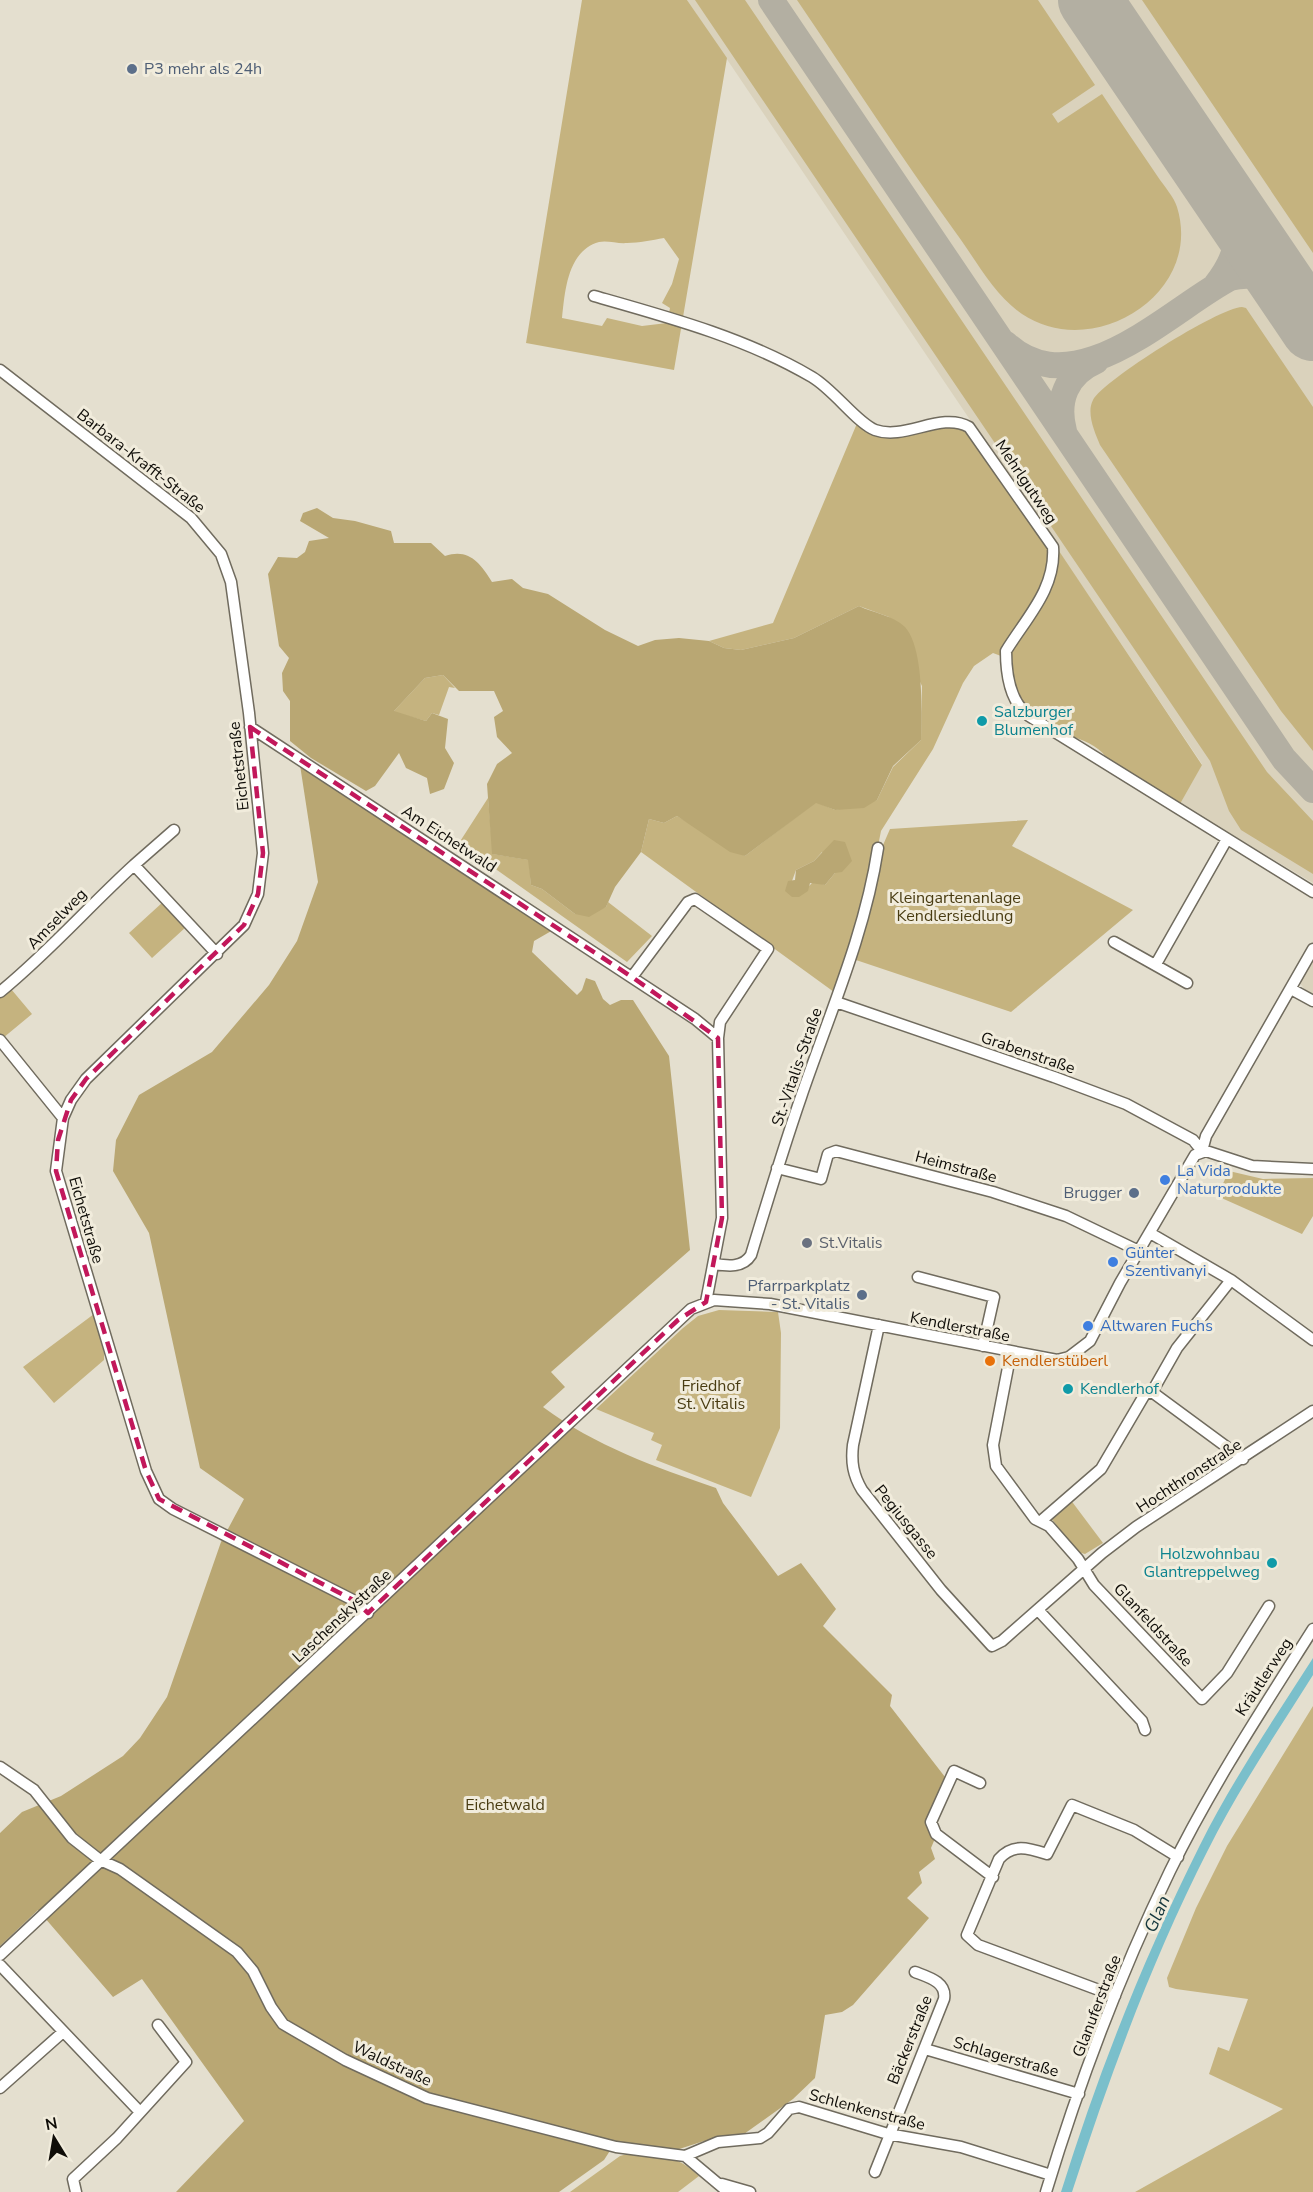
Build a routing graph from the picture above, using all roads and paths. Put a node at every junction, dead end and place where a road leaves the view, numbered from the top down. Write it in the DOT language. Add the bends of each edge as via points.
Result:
graph roads {
  1 [pos="594,296"];
  2 [pos="0,370"];
  3 [pos="234,598"];
  4 [pos="250,727"];
  5 [pos="174,830"];
  6 [pos="1227,839"];
  7 [pos="878,848"];
  8 [pos="134,865"];
  9 [pos="1313,892"];
  10 [pos="1114,942"];
  11 [pos="1313,949"];
  12 [pos="217,954"];
  13 [pos="1156,964"];
  14 [pos="632,977"];
  15 [pos="1187,983"];
  16 [pos="1291,989"];
  17 [pos="0,992"];
  18 [pos="1313,1001"];
  19 [pos="836,1002"];
  20 [pos="718,1038"];
  21 [pos="0,1040"];
  22 [pos="63,1118"];
  23 [pos="1202,1151"];
  24 [pos="777,1168"];
  25 [pos="1313,1169"];
  26 [pos="1150,1233"];
  27 [pos="1139,1251"];
  28 [pos="714,1264"];
  29 [pos="918,1277"];
  30 [pos="1231,1280"];
  31 [pos="706,1302"];
  32 [pos="879,1325"];
  33 [pos="1313,1340"];
  34 [pos="983,1346"];
  35 [pos="1011,1352"];
  36 [pos="1152,1392"];
  37 [pos="1313,1411"];
  38 [pos="1243,1459"];
  39 [pos="1041,1521"];
  40 [pos="1084,1570"];
  41 [pos="1269,1606"];
  42 [pos="1038,1610"];
  43 [pos="368,1613"];
  44 [pos="1313,1629"];
  45 [pos="1145,1730"];
  46 [pos="1241,1742"];
  47 [pos="0,1767"];
  48 [pos="980,1784"];
  49 [pos="1179,1857"];
  50 [pos="100,1860"];
  51 [pos="993,1877"];
  52 [pos="0,1955"];
  53 [pos="0,1965"];
  54 [pos="915,1972"];
  55 [pos="1115,1996"];
  56 [pos="158,2025"];
  57 [pos="63,2032"];
  58 [pos="925,2049"];
  59 [pos="0,2088"];
  60 [pos="1079,2094"];
  61 [pos="139,2111"];
  62 [pos="888,2134"];
  63 [pos="685,2156"];
  64 [pos="875,2172"];
  65 [pos="1051,2175"];
  66 [pos="725,2188"];
  67 [pos="76,2192"];
  68 [pos="750,2192"];
  69 [pos="1046,2192"];
  1 -- 6 [label="street, Mehrlgutweg" via="746,345 783,362 831,390 873,430 891,432 950,423 969,427 1053,547 1053,564 1041,598 1006,651 1017,705"];
  2 -- 3 [label="street, Barbara-Krafft-Straße" via="203,529 225,562"];
  3 -- 4 [label="street, Eichetstraße"];
  4 -- 12 [label="street, Eichetstraße" via="263,853 258,894 244,925"];
  4 -- 14 [label="street, Am Eichetwald"];
  5 -- 8 [label="street, Amselweg"];
  6 -- 9 [label="street, Mehrlgutweg"];
  6 -- 13 [label="street"];
  7 -- 19 [label="street, St.-Vitalis-Straße" via="872,889"];
  8 -- 12 [label="street"];
  8 -- 17 [label="street, Amselweg" via="41,958"];
  10 -- 13 [label="street"];
  11 -- 16 [label="street, Kendlerstraße"];
  12 -- 22 [label="street, Eichetstraße" via="86,1079"];
  13 -- 15 [label="street"];
  14 -- 20 [label="street, Am Eichetwald" via="696,1018"];
  14 -- 20 [label="street" via="688,902 695,899 768,949 720,1022"];
  16 -- 18 [label="street"];
  16 -- 23 [label="street, Kendlerstraße" via="1206,1136"];
  19 -- 23 [label="street, Grabenstraße" via="1126,1104 1193,1140"];
  19 -- 24 [label="street, St.-Vitalis-Straße"];
  20 -- 28 [label="street" via="722,1218"];
  21 -- 22 [label="street"];
  22 -- 43 [label="street, Eichetstraße" via="56,1171 146,1471 159,1499 356,1601"];
  23 -- 25 [label="street" via="1252,1166"];
  23 -- 26 [label="street, Kendlerstraße" via="1192,1158"];
  24 -- 27 [label="street, Heimstraße" via="821,1179 828,1154 836,1151 1066,1215"];
  24 -- 28 [label="street, St.-Vitalis-Straße" via="749,1258 738,1265"];
  26 -- 27 [label="street, Kendlerstraße"];
  26 -- 30 [label="street"];
  27 -- 35 [label="street, Kendlerstraße" via="1082,1350 1057,1360"];
  28 -- 31 [label="street"];
  29 -- 34 [label="street" via="994,1296"];
  30 -- 33 [label="street"];
  30 -- 36 [label="street" via="1177,1348"];
  31 -- 32 [label="street, Kendlerstraße" via="770,1304"];
  31 -- 43 [label="street, Laschenskystraße" via="678,1320"];
  32 -- 34 [label="street, Kendlerstraße"];
  32 -- 42 [label="street, Pegiusgasse" via="852,1456 855,1476 866,1496 941,1590 992,1646"];
  34 -- 35 [label="street, Kendlerstraße"];
  35 -- 39 [label="street, Glanfeldstraße" via="993,1461 1035,1519"];
  36 -- 38 [label="street"];
  36 -- 39 [label="street" via="1145,1394 1101,1469"];
  37 -- 38 [label="street, Hochthronstraße"];
  38 -- 40 [label="street, Hochthronstraße" via="1137,1527"];
  39 -- 40 [label="street, Glanfeldstraße"];
  40 -- 41 [label="street, Glanfeldstraße" via="1202,1699 1227,1673"];
  40 -- 42 [label="street"];
  42 -- 45 [label="street" via="1142,1721"];
  43 -- 50 [label="street, Laschenskystraße"];
  44 -- 46 [label="street, Kräutlerweg"];
  46 -- 49 [label="street, Glanuferstraße"];
  47 -- 50 [label="street, Waldstraße" via="34,1790 72,1838"];
  48 -- 51 [label="street" via="954,1771 931,1822 936,1834"];
  49 -- 51 [label="street" via="1134,1830 1072,1805 1047,1854 1015,1847 999,1859"];
  49 -- 55 [label="street, Glanuferstraße"];
  50 -- 52 [label="street, Laschenskystraße"];
  50 -- 63 [label="street, Waldstraße" via="120,1869 237,1953 254,1971 283,2024 345,2060 438,2101 616,2147"];
  51 -- 55 [label="street" via="967,1935 978,1945"];
  53 -- 57 [label="street"];
  54 -- 58 [label="street, Bäckerstraße" via="940,1984 945,1994"];
  55 -- 60 [label="street, Glanuferstraße"];
  56 -- 61 [label="street" via="186,2062"];
  57 -- 59 [label="street"];
  57 -- 61 [label="street"];
  58 -- 60 [label="street, Schlagerstraße"];
  58 -- 62 [label="street, Bäckerstraße"];
  60 -- 65 [label="street, Glanuferstraße"];
  61 -- 67 [label="street" via="117,2138 73,2179"];
  62 -- 63 [label="street, Schlenkenstraße" via="799,2107 789,2109 759,2138 718,2142"];
  62 -- 64 [label="street, Bäckerstraße"];
  62 -- 65 [label="street, Schlenkenstraße" via="961,2148"];
  63 -- 66 [label="street, Waldstraße"];
  65 -- 69 [label="street, Glanuferstraße"];
  66 -- 68 [label="street"];
}
